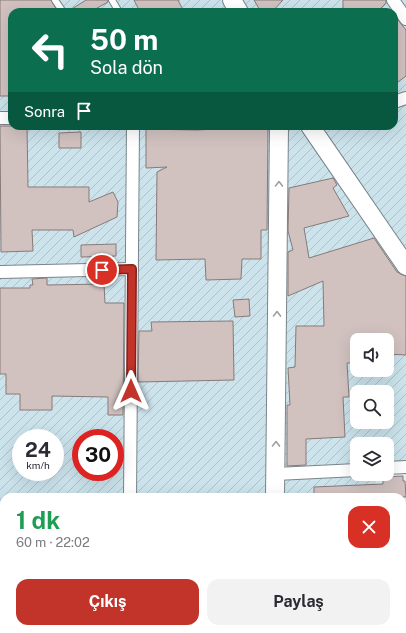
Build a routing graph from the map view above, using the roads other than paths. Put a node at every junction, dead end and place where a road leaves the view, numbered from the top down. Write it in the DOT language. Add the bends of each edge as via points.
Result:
graph roads {
  1 [pos="398,11"];
  2 [pos="406,19"];
  3 [pos="133,130"];
  4 [pos="279,130"];
  5 [pos="316,130"];
  6 [pos="406,266"];
  7 [pos="132,269"];
  8 [pos="0,272"];
  9 [pos="406,467"];
  10 [pos="394,468"];
  11 [pos="350,470"];
  12 [pos="276,474"];
  13 [pos="130,493"];
  14 [pos="275,493"];
  1 -- 2 [label="street"];
  3 -- 7 [label="street"];
  12 -- 4 [label="street, one-way"];
  5 -- 6 [label="street"];
  7 -- 8 [label="street"];
  7 -- 13 [label="street"];
  9 -- 10 [label="street"];
  11 -- 12 [label="street"];
  12 -- 14 [label="street"];
}
